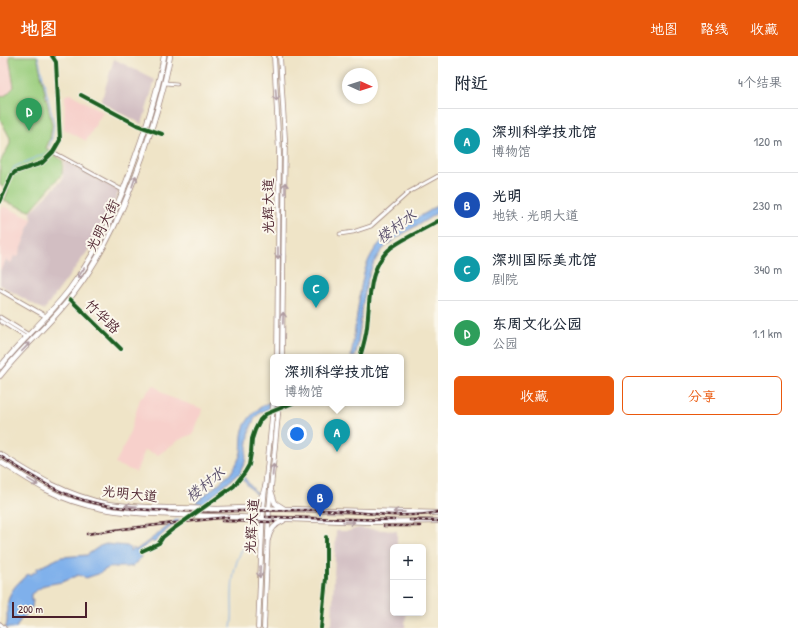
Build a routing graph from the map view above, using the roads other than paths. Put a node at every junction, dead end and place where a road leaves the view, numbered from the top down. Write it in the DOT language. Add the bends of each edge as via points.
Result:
graph roads {
  1 [pos="52,56"];
  2 [pos="164,56"];
  3 [pos="170,56"];
  4 [pos="274,56"];
  5 [pos="280,56"];
  6 [pos="165,83"];
  7 [pos="177,84"];
  8 [pos="81,95"];
  9 [pos="146,129"];
  10 [pos="151,131"];
  11 [pos="162,134"];
  12 [pos="53,152"];
  13 [pos="438,176"];
  14 [pos="124,191"];
  15 [pos="0,202"];
  16 [pos="438,221"];
  17 [pos="340,234"];
  18 [pos="0,290"];
  19 [pos="70,299"];
  20 [pos="0,317"];
  21 [pos="47,317"];
  22 [pos="0,321"];
  23 [pos="28,336"];
  24 [pos="121,349"];
  25 [pos="277,354"];
  26 [pos="282,354"];
  27 [pos="361,354"];
  28 [pos="0,367"];
  29 [pos="0,376"];
  30 [pos="273,406"];
  31 [pos="279,406"];
  32 [pos="286,406"];
  33 [pos="0,454"];
  34 [pos="0,462"];
  35 [pos="265,487"];
  36 [pos="271,492"];
  37 [pos="245,508"];
  38 [pos="263,509"];
  39 [pos="269,509"];
  40 [pos="286,510"];
  41 [pos="438,513"];
  42 [pos="158,514"];
  43 [pos="177,515"];
  44 [pos="243,518"];
  45 [pos="262,519"];
  46 [pos="268,519"];
  47 [pos="289,520"];
  48 [pos="438,521"];
  49 [pos="326,536"];
  50 [pos="268,539"];
  51 [pos="261,540"];
  52 [pos="142,552"];
  53 [pos="258,628"];
  54 [pos="264,628"];
  55 [pos="321,628"];
  1 -- 12 [label="street" via="56,62 60,125 60,140"];
  2 -- 9 [label="main road, 光明大街"];
  3 -- 6 [label="main road, 光明大街"];
  4 -- 25 [label="main road, 光辉大道, one-way" via="279,153"];
  26 -- 5 [label="main road, 光辉大道, one-way" via="285,146"];
  6 -- 7 [label="street"];
  6 -- 10 [label="main road, 光明大街"];
  8 -- 9 [label="street"];
  9 -- 10 [label="street"];
  9 -- 14 [label="main road, 光明大街"];
  10 -- 11 [label="street"];
  19 -- 10 [label="main road, 光明大街, one-way" via="118,221"];
  12 -- 14 [label="street"];
  12 -- 15 [label="street" via="42,163 12,175"];
  13 -- 17 [label="street" via="409,192 371,226"];
  14 -- 21 [label="main road, 光明大街, one-way" via="93,255"];
  16 -- 27 [label="street" via="392,247 376,267"];
  18 -- 21 [label="street"];
  19 -- 24 [label="street, 竹华路"];
  29 -- 19 [label="main road, 光明大街, one-way"];
  20 -- 23 [label="street"];
  21 -- 23 [label="main road, 光明大街"];
  22 -- 23 [label="street"];
  23 -- 28 [label="main road, 光明大街"];
  30 -- 35 [label="main road, 光辉大道, bridge"];
  36 -- 31 [label="main road, 光辉大道, one-way, bridge"];
  32 -- 52 [label="street" via="266,414 260,420 252,439 250,459 239,481 173,529 160,543"];
  37 -- 33 [label="main road, 光明大道, one-way, bridge" via="116,505 62,490"];
  34 -- 43 [label="main road, 光明大道, one-way" via="47,490 84,505 123,512"];
  35 -- 37 [label="main road" via="259,502"];
  35 -- 38 [label="main road, 光辉大道"];
  36 -- 39 [label="main road, 光辉大道"];
  36 -- 40 [label="main road" via="275,503"];
  37 -- 38 [label="main road, 光明大道"];
  38 -- 39 [label="main road, 光明大道"];
  38 -- 45 [label="main road, 光辉大道"];
  39 -- 40 [label="main road, 光明大道"];
  39 -- 46 [label="main road, 光辉大道"];
  41 -- 40 [label="main road, 光明大道, one-way"];
  42 -- 44 [label="main road, 光明大道, bridge"];
  44 -- 45 [label="main road, 光明大道"];
  44 -- 51 [label="main road" via="257,525"];
  45 -- 46 [label="main road, 光明大道"];
  45 -- 51 [label="main road, 光辉大道"];
  46 -- 47 [label="main road, 光明大道"];
  46 -- 50 [label="main road, 光辉大道"];
  47 -- 48 [label="main road, 光明大道, one-way"];
  47 -- 50 [label="main road" via="279,522 270,532"];
  49 -- 55 [label="street" via="326,578"];
  50 -- 54 [label="main road, 光辉大道"];
  51 -- 53 [label="main road, 光辉大道, one-way"];
}
